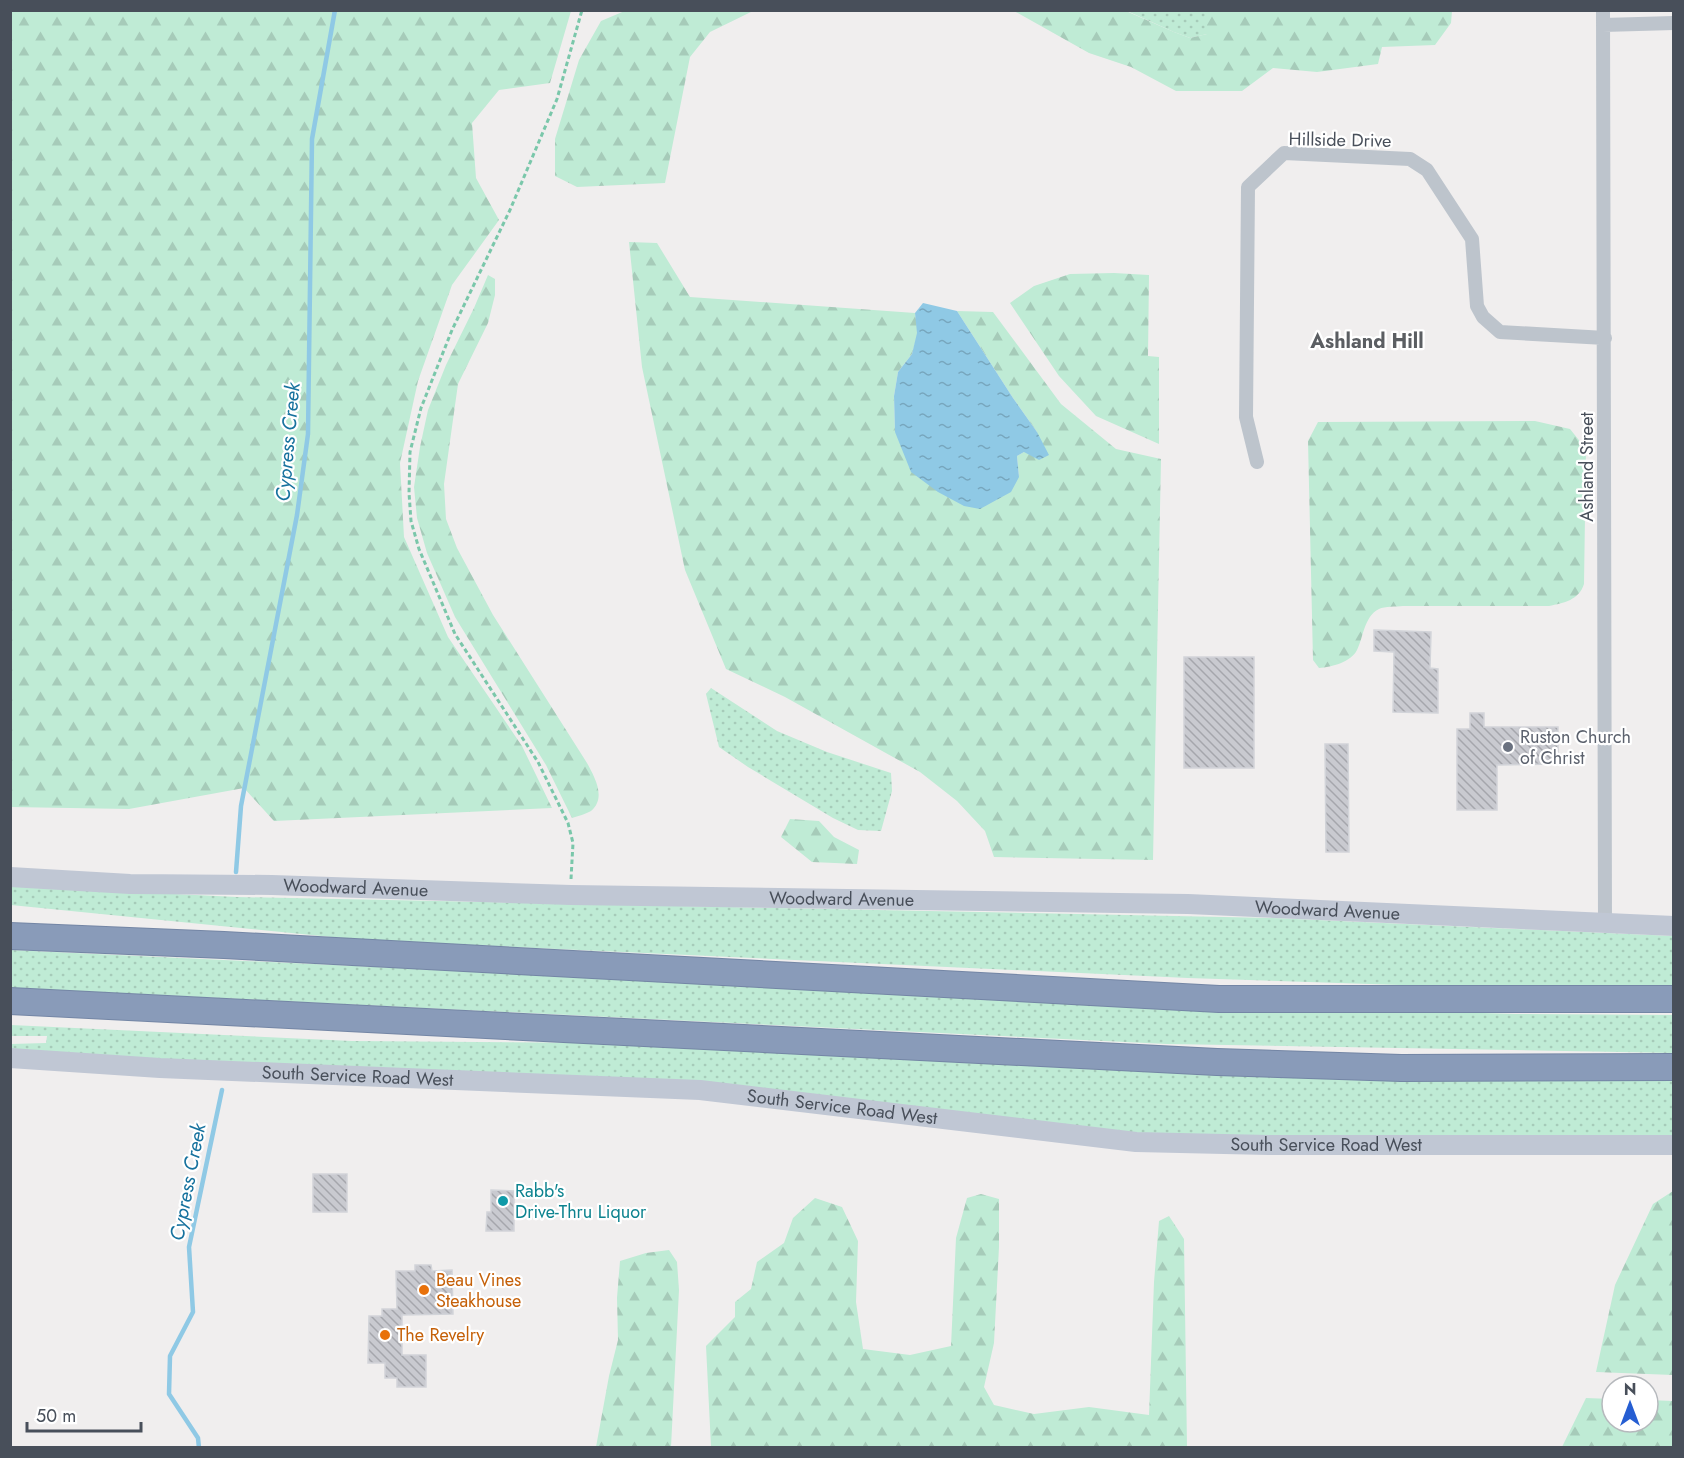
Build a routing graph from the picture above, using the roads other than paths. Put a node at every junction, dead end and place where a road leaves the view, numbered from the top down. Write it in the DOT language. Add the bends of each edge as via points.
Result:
graph roads {
  1 [pos="1603,10"];
  2 [pos="1674,23"];
  3 [pos="1603,25"];
  4 [pos="1605,338"];
  5 [pos="1257,462"];
  6 [pos="10,877"];
  7 [pos="1605,923"];
  8 [pos="1674,926"];
  9 [pos="10,928"];
  10 [pos="10,936"];
  11 [pos="101,939"];
  12 [pos="1674,999"];
  13 [pos="10,1002"];
  14 [pos="10,1058"];
  15 [pos="1674,1067"];
  16 [pos="1674,1145"];
  1 -- 3 [label="street, Ashland Street"];
  2 -- 3 [label="street"];
  3 -- 4 [label="street, Ashland Street"];
  4 -- 5 [label="street, Hillside Drive" via="1500,332 1483,317 1477,306 1472,239 1427,170 1410,159 1284,153 1248,187 1246,417"];
  4 -- 7 [label="street, Ashland Street"];
  6 -- 7 [label="main road, Woodward Avenue" via="571,896 1188,904"];
  7 -- 8 [label="main road, Woodward Avenue"];
  9 -- 11 [label="highway"];
  10 -- 11 [label="highway"];
  11 -- 12 [label="highway" via="1219,999"];
  13 -- 15 [label="highway" via="1217,1062 1401,1068"];
  14 -- 16 [label="main road, South Service Road West" via="160,1068 700,1090 1136,1142"];
}
